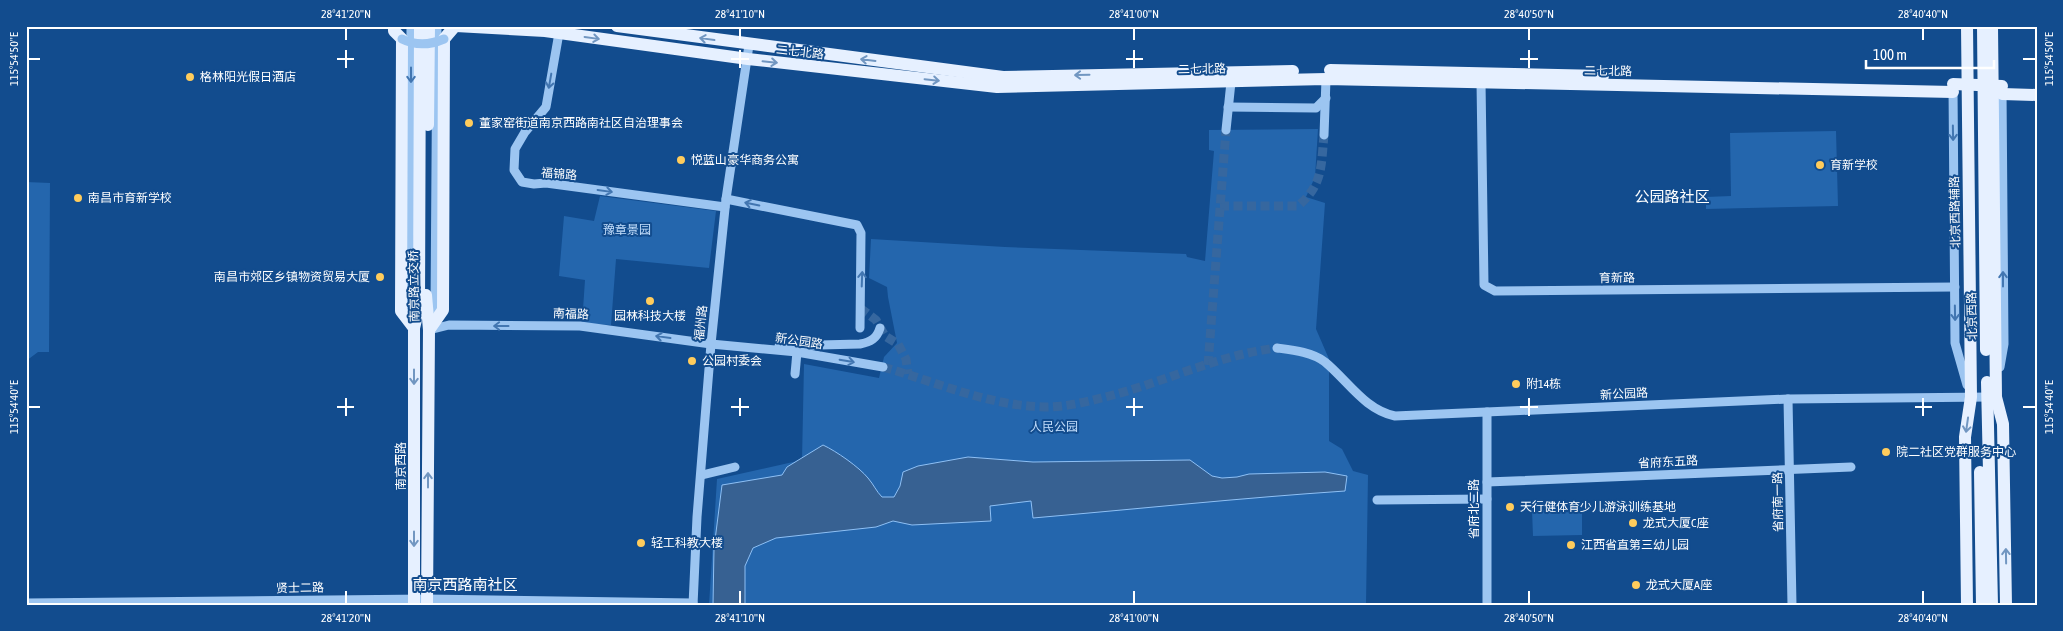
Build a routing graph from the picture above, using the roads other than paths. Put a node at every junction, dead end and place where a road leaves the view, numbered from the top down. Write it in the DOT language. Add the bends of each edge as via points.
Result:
graph roads {
  1 [pos="394,26"];
  2 [pos="411,26"];
  3 [pos="420,26"];
  4 [pos="429,26"];
  5 [pos="437,26"];
  6 [pos="455,26"];
  7 [pos="617,26"];
  8 [pos="1967,26"];
  9 [pos="1975,26"];
  10 [pos="1983,26"];
  11 [pos="1992,26"];
  12 [pos="559,33"];
  13 [pos="402,39"];
  14 [pos="444,40"];
  15 [pos="748,45"];
  16 [pos="748,60"];
  17 [pos="1326,78"];
  18 [pos="1231,82"];
  19 [pos="1481,82"];
  20 [pos="2037,87"];
  21 [pos="1953,88"];
  22 [pos="2002,90"];
  23 [pos="2037,95"];
  24 [pos="1326,98"];
  25 [pos="1228,107"];
  26 [pos="1226,130"];
  27 [pos="1324,136"];
  28 [pos="726,203"];
  29 [pos="1955,287"];
  30 [pos="414,328"];
  31 [pos="860,328"];
  32 [pos="880,328"];
  33 [pos="429,330"];
  34 [pos="712,344"];
  35 [pos="740,346"];
  36 [pos="1277,348"];
  37 [pos="796,352"];
  38 [pos="883,367"];
  39 [pos="795,374"];
  40 [pos="1983,397"];
  41 [pos="1788,399"];
  42 [pos="1487,412"];
  43 [pos="735,467"];
  44 [pos="1851,467"];
  45 [pos="1790,469"];
  46 [pos="702,475"];
  47 [pos="1487,482"];
  48 [pos="1487,499"];
  49 [pos="1377,500"];
  50 [pos="420,602"];
  51 [pos="26,603"];
  52 [pos="693,604"];
  53 [pos="1487,605"];
  54 [pos="1792,605"];
  55 [pos="1967,605"];
  56 [pos="1982,605"];
  57 [pos="1992,605"];
  58 [pos="2006,605"];
  1 -- 13 [label="main road" via="394,31"];
  2 -- 30 [label="street, 南京路立交桥, one-way" via="409,304"];
  3 -- 30 [label="main road, 南京路立交桥" via="419,307"];
  4 -- 33 [label="main road, 南京路立交桥" via="426,306"];
  5 -- 33 [label="street, 南京路立交桥" via="435,306"];
  6 -- 12 [label="main road, 二七北路"];
  6 -- 14 [label="main road"];
  15 -- 7 [label="main road, 二七北路, one-way"];
  8 -- 40 [label="main road, 北京西路辅路"];
  9 -- 40 [label="main road, 北京西路"];
  10 -- 40 [label="main road, 北京西路"];
  11 -- 40 [label="main road, 北京西路辅路"];
  12 -- 16 [label="main road, 二七北路, one-way"];
  12 -- 28 [label="street, 福锦路, one-way" via="546,107 525,132 516,149 514,170 522,182"];
  13 -- 14 [label="street, bridge" via="411,44 432,44"];
  13 -- 30 [label="main road" via="401,311"];
  14 -- 33 [label="main road" via="444,310"];
  15 -- 16 [label="street, 福州路"];
  21 -- 15 [label="main road, 二七北路, one-way" via="1360,70 1003,77"];
  16 -- 18 [label="main road, 二七北路, one-way" via="997,87"];
  16 -- 28 [label="street, 福州路"];
  17 -- 18 [label="main road, 二七北路"];
  17 -- 19 [label="main road, 二七北路"];
  17 -- 24 [label="street"];
  18 -- 25 [label="street"];
  19 -- 21 [label="main road, 二七北路"];
  19 -- 29 [label="street, 育新路" via="1484,284 1495,291"];
  20 -- 22 [label="main road"];
  21 -- 22 [label="main road"];
  21 -- 29 [label="street, 北京西路辅路, one-way"];
  22 -- 23 [label="main road"];
  40 -- 22 [label="street, 北京西路辅路, one-way" via="2004,344"];
  24 -- 25 [label="street" via="1316,108"];
  24 -- 27 [label="street"];
  25 -- 26 [label="street"];
  31 -- 28 [label="street, 福锦路, one-way" via="861,233 857,225"];
  28 -- 34 [label="street, 福州路"];
  29 -- 40 [label="street, 北京西路辅路, one-way" via="1955,344"];
  30 -- 50 [label="main road, 南京西路, one-way"];
  32 -- 35 [label="street" via="870,342 860,344"];
  34 -- 33 [label="street, 南福路, one-way" via="580,326 449,326"];
  50 -- 33 [label="main road, one-way"];
  34 -- 35 [label="street, 新公园路"];
  34 -- 46 [label="street, 福州路"];
  35 -- 37 [label="street, 新公园路"];
  36 -- 42 [label="street, 新公园路" via="1296,350 1323,361 1371,406 1385,414"];
  37 -- 38 [label="street, 新公园路, one-way"];
  37 -- 39 [label="street"];
  40 -- 41 [label="street, 新公园路"];
  40 -- 55 [label="main road, 北京西路辅路, one-way" via="1966,437"];
  40 -- 56 [label="main road, 北京西路"];
  40 -- 57 [label="main road, 北京西路"];
  58 -- 40 [label="main road, 北京西路辅路, one-way" via="2003,424"];
  41 -- 42 [label="street, 新公园路"];
  41 -- 45 [label="street, 省府南一路"];
  42 -- 47 [label="street, 省府北二路"];
  43 -- 46 [label="street"];
  44 -- 45 [label="street, 省府东五路"];
  45 -- 47 [label="street, 省府东五路"];
  45 -- 54 [label="street, 省府南一路"];
  46 -- 52 [label="street, 福州路"];
  47 -- 48 [label="street, 省府北二路"];
  48 -- 49 [label="street"];
  48 -- 53 [label="street, 省府北二路"];
  50 -- 51 [label="street, 贤士二路"];
  50 -- 52 [label="street, 贤士二路"];
}
